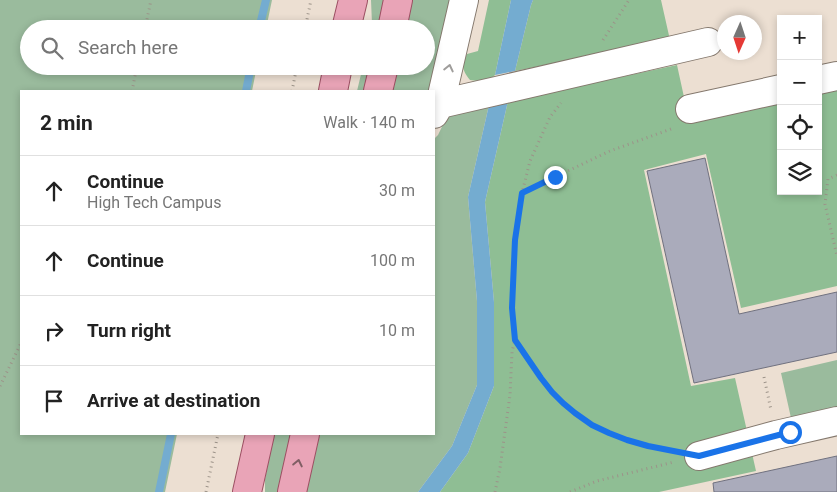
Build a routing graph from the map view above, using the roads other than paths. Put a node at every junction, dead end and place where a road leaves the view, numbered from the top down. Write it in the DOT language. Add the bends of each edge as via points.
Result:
graph roads {
  1 [pos="352,0"];
  2 [pos="398,0"];
  3 [pos="464,0"];
  4 [pos="348,20"];
  5 [pos="394,20"];
  6 [pos="708,42"];
  7 [pos="336,75"];
  8 [pos="382,75"];
  9 [pos="837,76"];
  10 [pos="822,79"];
  11 [pos="777,89"];
  12 [pos="333,90"];
  13 [pos="378,90"];
  14 [pos="690,108"];
  15 [pos="437,109"];
  16 [pos="837,421"];
  17 [pos="260,435"];
  18 [pos="305,435"];
  19 [pos="699,456"];
  20 [pos="247,492"];
  21 [pos="292,492"];
  1 -- 4 [label="main road"];
  2 -- 5 [label="main road"];
  15 -- 3 [label="street, one-way"];
  6 -- 15 [label="street"];
  7 -- 12 [label="main road"];
  8 -- 13 [label="main road"];
  9 -- 10 [label="street"];
  11 -- 14 [label="street"];
  16 -- 19 [label="street"];
  17 -- 20 [label="main road"];
  21 -- 18 [label="main road, one-way"];
}
